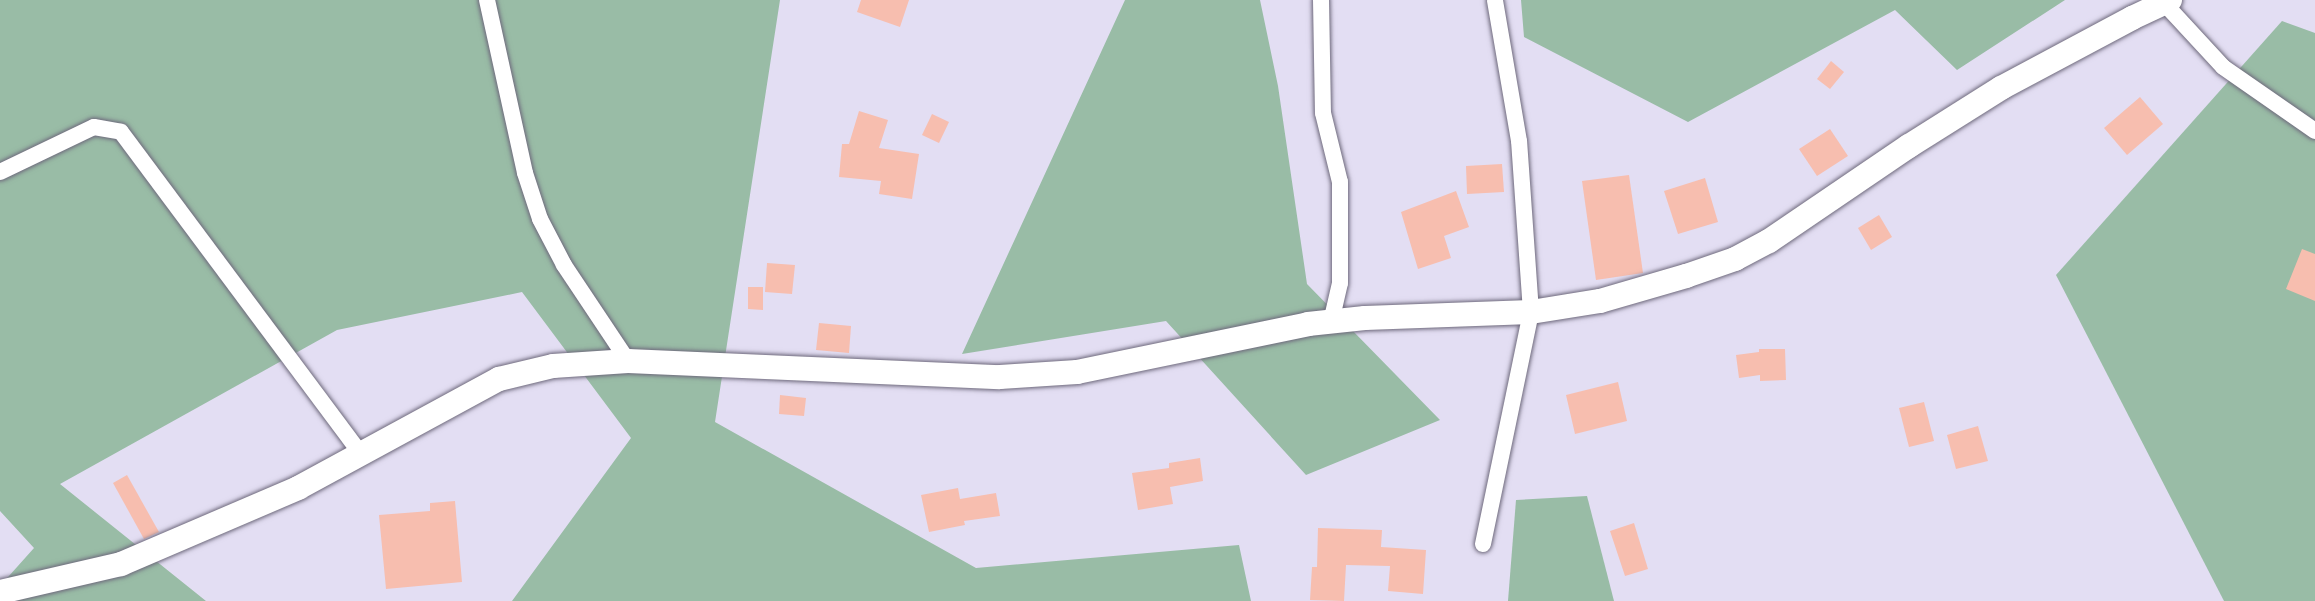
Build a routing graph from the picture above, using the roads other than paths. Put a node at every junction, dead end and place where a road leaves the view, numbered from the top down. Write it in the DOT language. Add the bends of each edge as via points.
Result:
graph roads {
  1 [pos="487,0"];
  2 [pos="1321,0"];
  3 [pos="1495,0"];
  4 [pos="2167,1"];
  5 [pos="2315,131"];
  6 [pos="0,172"];
  7 [pos="1531,312"];
  8 [pos="1331,322"];
  9 [pos="628,361"];
  10 [pos="361,454"];
  11 [pos="1483,544"];
  12 [pos="0,592"];
  1 -- 9 [label="street" via="525,173 540,219 564,265"];
  2 -- 8 [label="street" via="1323,113 1340,182 1340,283"];
  3 -- 7 [label="street" via="1519,141"];
  4 -- 5 [label="street" via="2223,67"];
  4 -- 7 [label="street" via="2001,88 1769,242 1735,259 1600,301"];
  6 -- 10 [label="street" via="94,127 121,132"];
  7 -- 8 [label="street"];
  7 -- 11 [label="street"];
  8 -- 9 [label="street" via="1077,372 1011,376"];
  9 -- 10 [label="street" via="553,366 499,379"];
  10 -- 12 [label="street" via="298,488 121,564"];
}
